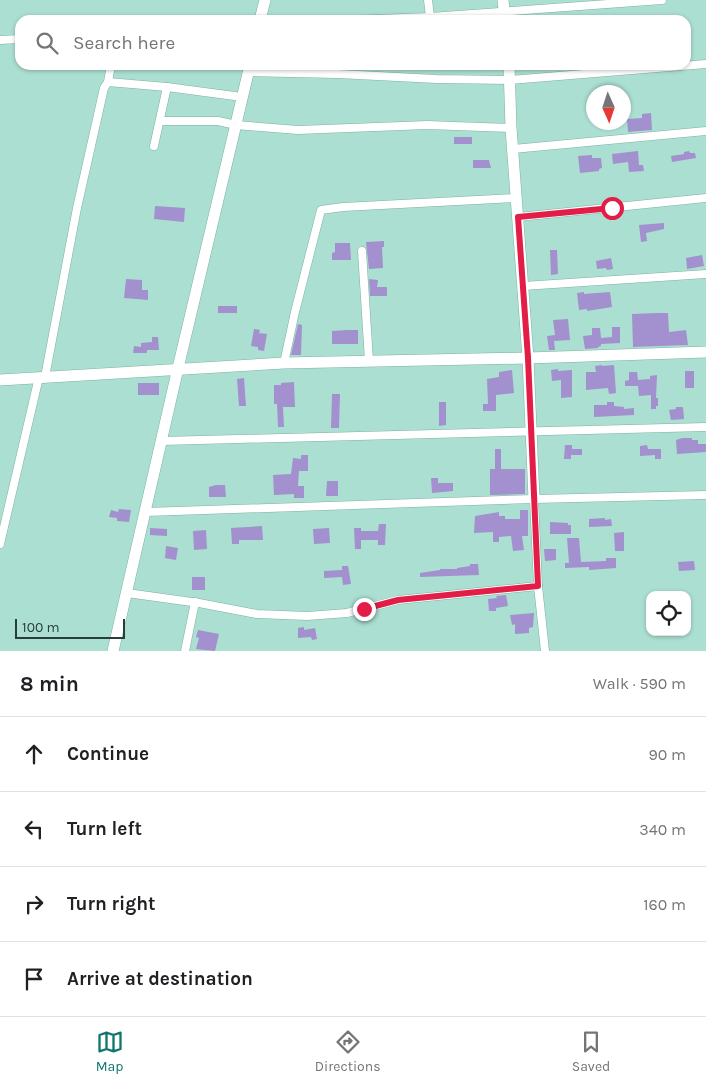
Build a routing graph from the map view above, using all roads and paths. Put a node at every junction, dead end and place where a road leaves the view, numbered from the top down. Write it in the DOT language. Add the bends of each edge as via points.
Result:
graph roads {
  1 [pos="265,0"];
  2 [pos="428,0"];
  3 [pos="662,0"];
  4 [pos="504,10"];
  5 [pos="261,15"];
  6 [pos="430,15"];
  7 [pos="451,15"];
  8 [pos="15,39"];
  9 [pos="0,40"];
  10 [pos="706,64"];
  11 [pos="691,65"];
  12 [pos="109,70"];
  13 [pos="249,70"];
  14 [pos="267,70"];
  15 [pos="509,70"];
  16 [pos="632,70"];
  17 [pos="510,80"];
  18 [pos="108,82"];
  19 [pos="167,87"];
  20 [pos="242,97"];
  21 [pos="161,120"];
  22 [pos="236,125"];
  23 [pos="511,128"];
  24 [pos="706,131"];
  25 [pos="154,146"];
  26 [pos="513,149"];
  27 [pos="516,198"];
  28 [pos="706,198"];
  29 [pos="518,217"];
  30 [pos="362,251"];
  31 [pos="706,274"];
  32 [pos="523,286"];
  33 [pos="706,352"];
  34 [pos="528,358"];
  35 [pos="369,362"];
  36 [pos="284,363"];
  37 [pos="178,368"];
  38 [pos="42,377"];
  39 [pos="0,380"];
  40 [pos="706,427"];
  41 [pos="532,432"];
  42 [pos="162,441"];
  43 [pos="706,495"];
  44 [pos="534,499"];
  45 [pos="146,512"];
  46 [pos="0,544"];
  47 [pos="538,586"];
  48 [pos="127,593"];
  49 [pos="195,602"];
  50 [pos="113,651"];
  51 [pos="185,651"];
  52 [pos="545,651"];
  1 -- 5 [label="street"];
  2 -- 6 [label="street"];
  3 -- 4 [label="street"];
  4 -- 7 [label="street"];
  8 -- 9 [label="street"];
  10 -- 11 [label="street"];
  12 -- 18 [label="street"];
  13 -- 20 [label="street"];
  14 -- 17 [label="street"];
  15 -- 17 [label="street"];
  16 -- 17 [label="street"];
  17 -- 23 [label="street"];
  18 -- 19 [label="street"];
  18 -- 38 [label="street" via="77,208"];
  19 -- 20 [label="street"];
  19 -- 21 [label="street"];
  20 -- 22 [label="street"];
  21 -- 22 [label="street" via="218,121"];
  21 -- 25 [label="street"];
  22 -- 23 [label="street" via="298,130 427,125"];
  22 -- 37 [label="street"];
  23 -- 26 [label="street"];
  24 -- 26 [label="street"];
  26 -- 27 [label="street"];
  27 -- 29 [label="street"];
  27 -- 36 [label="street" via="321,210"];
  28 -- 29 [label="street"];
  29 -- 32 [label="street"];
  30 -- 35 [label="street"];
  31 -- 32 [label="street"];
  32 -- 34 [label="street"];
  33 -- 34 [label="street"];
  34 -- 35 [label="street"];
  34 -- 41 [label="street"];
  35 -- 36 [label="street"];
  36 -- 37 [label="street"];
  37 -- 38 [label="street"];
  37 -- 42 [label="street"];
  38 -- 39 [label="street"];
  38 -- 46 [label="street"];
  40 -- 41 [label="street"];
  41 -- 42 [label="street"];
  41 -- 44 [label="street"];
  42 -- 45 [label="street"];
  43 -- 44 [label="street"];
  44 -- 45 [label="street"];
  44 -- 47 [label="street"];
  45 -- 48 [label="street"];
  47 -- 49 [label="street" via="398,600 346,613 307,616 257,614"];
  47 -- 52 [label="street"];
  48 -- 49 [label="street"];
  48 -- 50 [label="street"];
  49 -- 51 [label="street"];
}
